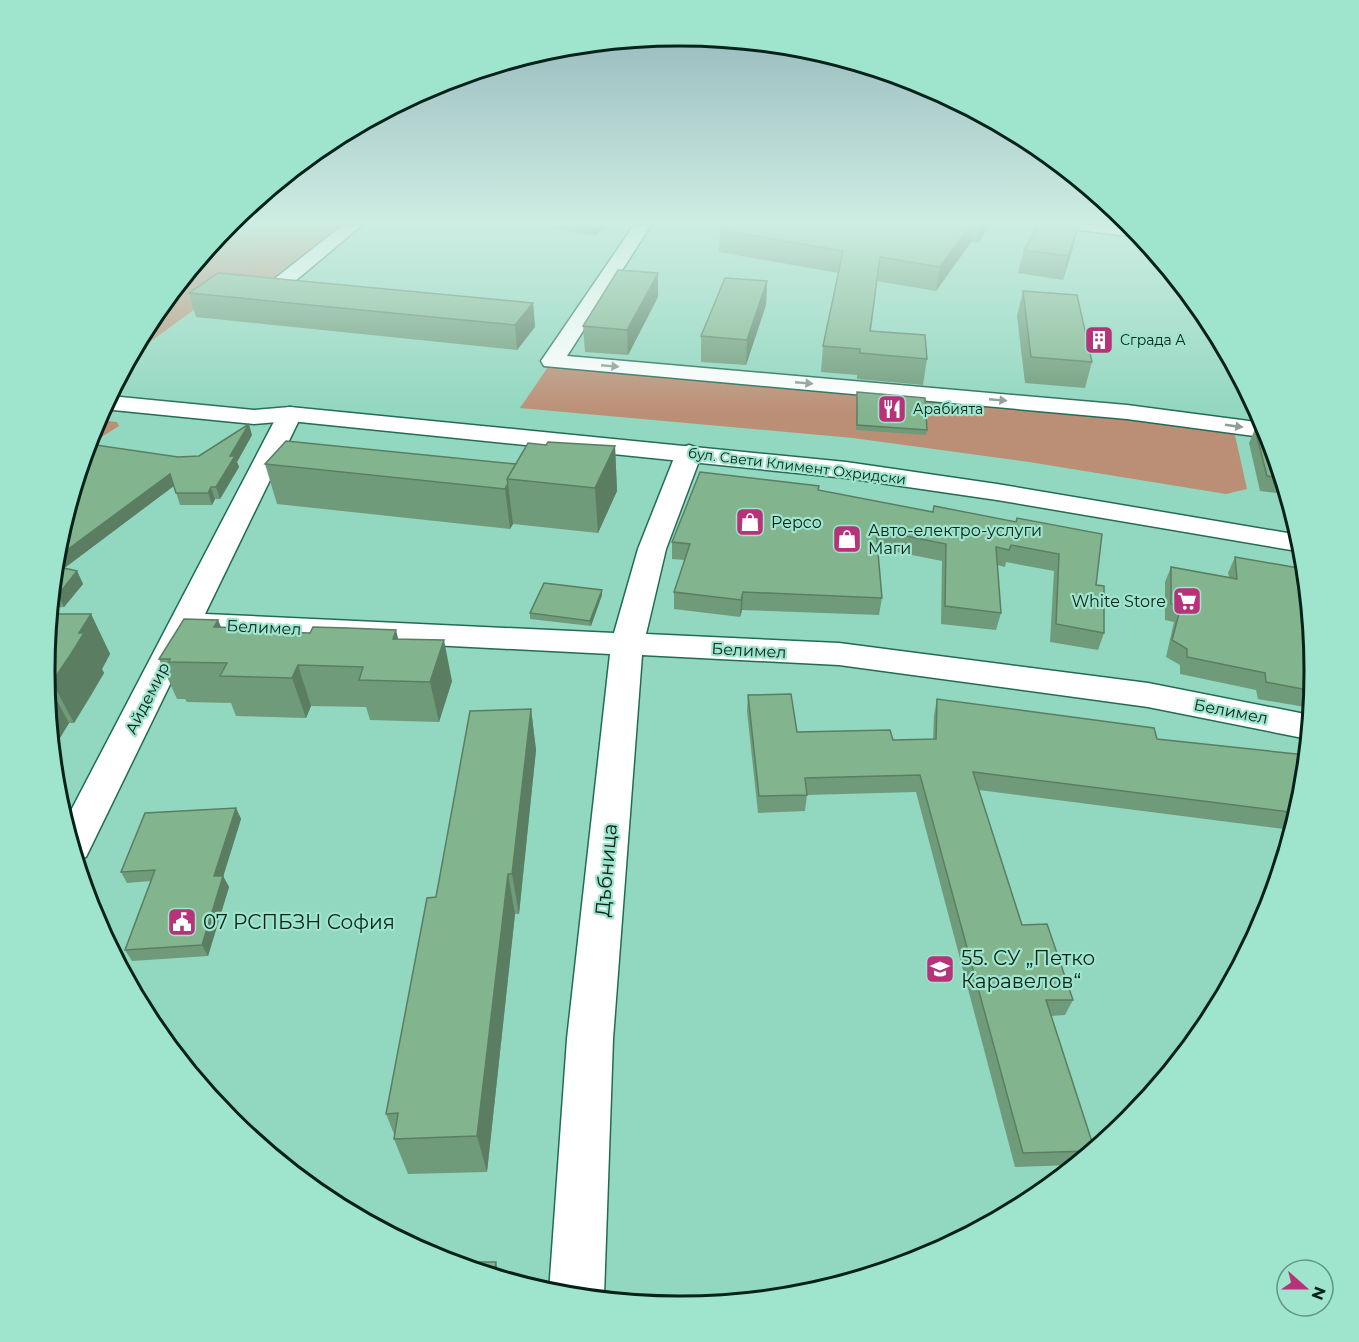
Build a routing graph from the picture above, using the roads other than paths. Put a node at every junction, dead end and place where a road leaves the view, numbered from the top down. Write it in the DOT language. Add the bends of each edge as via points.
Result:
graph roads {
  1 [pos="601,288"];
  2 [pos="121,391"];
  3 [pos="115,404"];
  4 [pos="290,414"];
  5 [pos="1255,429"];
  6 [pos="688,453"];
  7 [pos="1290,542"];
  8 [pos="184,623"];
  9 [pos="627,645"];
  10 [pos="1302,726"];
  11 [pos="77,836"];
  12 [pos="577,1287"];
  1 -- 5 [label="street, one-way" via="552,361 1127,412"];
  2 -- 4 [label="street, бул. Свети Климент Охридски" via="266,405"];
  3 -- 4 [label="street, бул. Свети Климент Охридски" via="254,417"];
  4 -- 6 [label="street, бул. Свети Климент Охридски"];
  4 -- 8 [label="street, Айдемир"];
  6 -- 7 [label="street, бул. Свети Климент Охридски" via="997,492"];
  6 -- 9 [label="street, Дъбница" via="652,549"];
  8 -- 9 [label="street, Белимел"];
  8 -- 11 [label="street, Айдемир"];
  9 -- 10 [label="street, Белимел" via="838,654 1148,694"];
  9 -- 12 [label="street, Дъбница" via="590,1039"];
}
